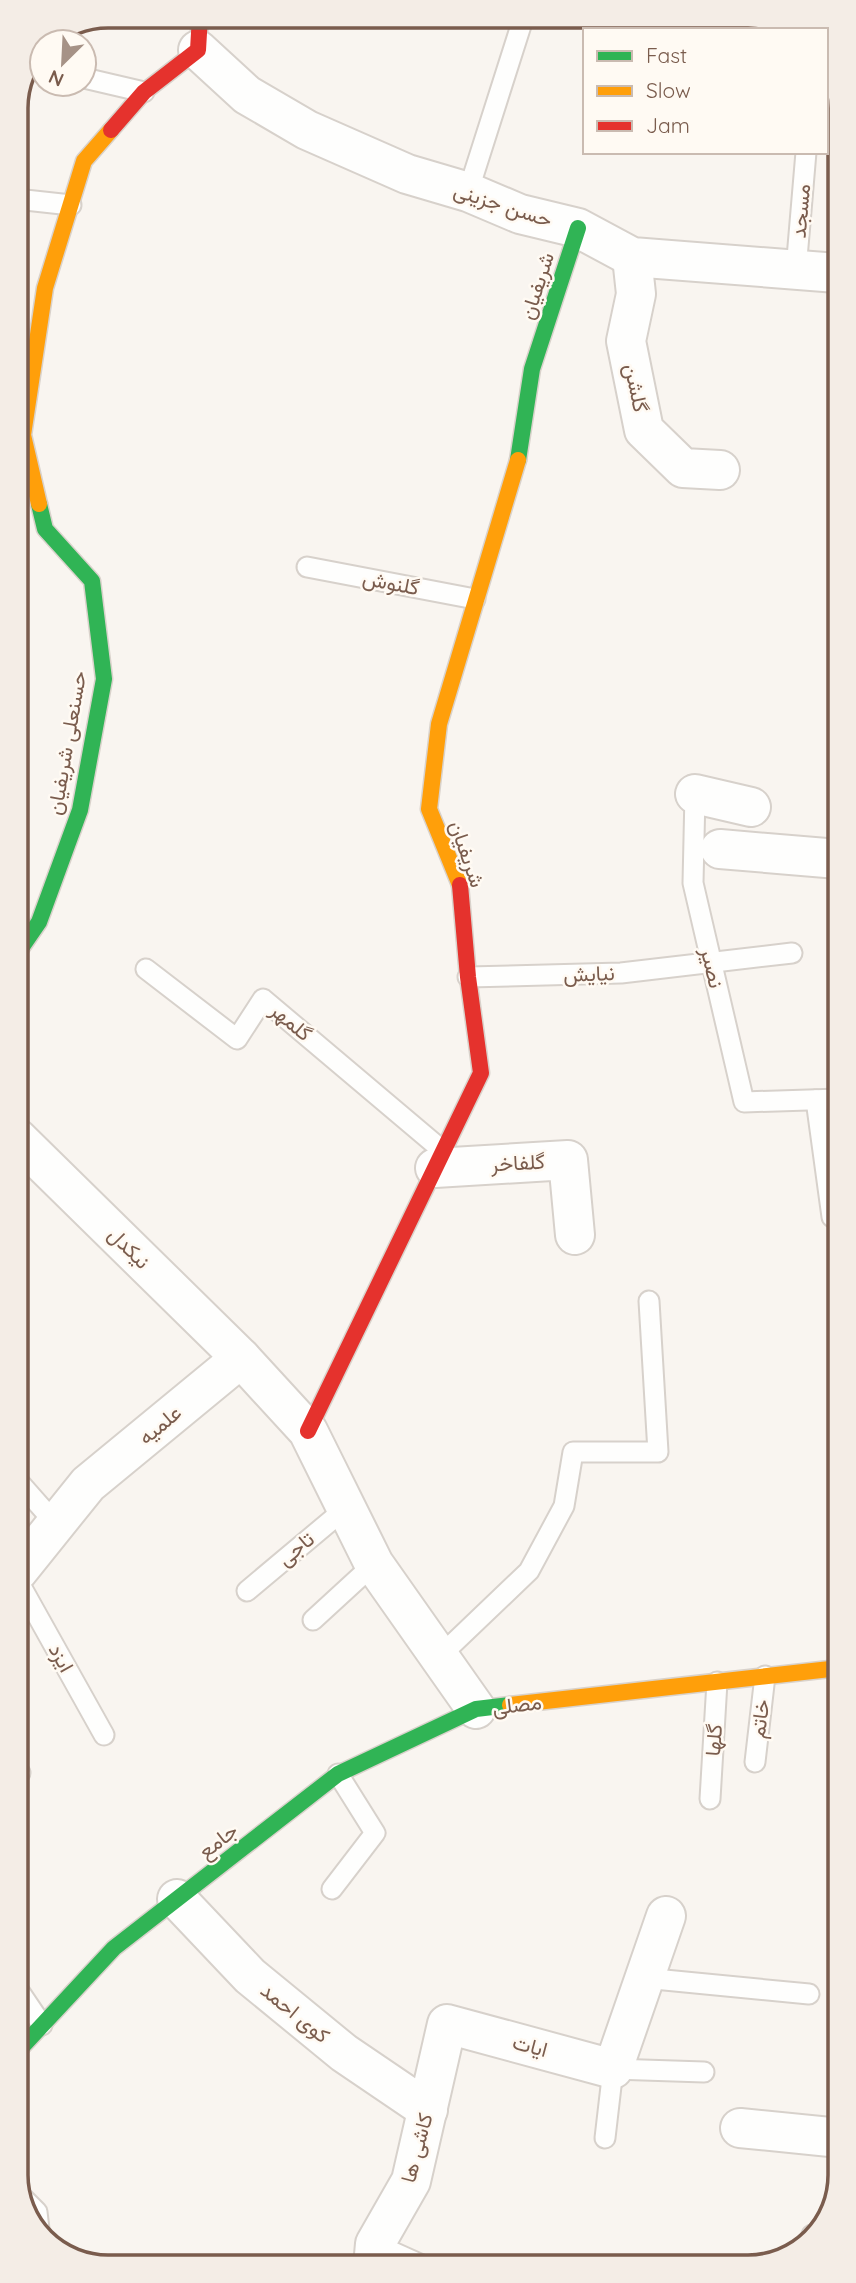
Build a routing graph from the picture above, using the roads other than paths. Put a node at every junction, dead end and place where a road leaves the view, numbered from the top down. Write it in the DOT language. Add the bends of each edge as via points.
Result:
graph roads {
  1 [pos="520,28"];
  2 [pos="199,33"];
  3 [pos="98,81"];
  4 [pos="144,92"];
  5 [pos="806,154"];
  6 [pos="468,192"];
  7 [pos="28,200"];
  8 [pos="71,205"];
  9 [pos="578,228"];
  10 [pos="632,257"];
  11 [pos="796,270"];
  12 [pos="828,272"];
  13 [pos="28,326"];
  14 [pos="39,327"];
  15 [pos="28,389"];
  16 [pos="28,464"];
  17 [pos="720,470"];
  18 [pos="307,567"];
  19 [pos="475,599"];
  20 [pos="695,794"];
  21 [pos="751,807"];
  22 [pos="720,849"];
  23 [pos="828,858"];
  24 [pos="28,938"];
  25 [pos="792,953"];
  26 [pos="710,963"];
  27 [pos="146,969"];
  28 [pos="468,977"];
  29 [pos="828,1099"];
  30 [pos="816,1100"];
  31 [pos="28,1148"];
  32 [pos="439,1159"];
  33 [pos="828,1188"];
  34 [pos="575,1235"];
  35 [pos="649,1301"];
  36 [pos="241,1358"];
  37 [pos="308,1431"];
  38 [pos="346,1508"];
  39 [pos="29,1554"];
  40 [pos="374,1564"];
  41 [pos="247,1591"];
  42 [pos="313,1620"];
  43 [pos="439,1657"];
  44 [pos="828,1669"];
  45 [pos="765,1676"];
  46 [pos="717,1682"];
  47 [pos="476,1709"];
  48 [pos="104,1735"];
  49 [pos="755,1762"];
  50 [pos="338,1774"];
  51 [pos="710,1799"];
  52 [pos="332,1889"];
  53 [pos="177,1899"];
  54 [pos="666,1916"];
  55 [pos="644,1978"];
  56 [pos="809,1994"];
  57 [pos="28,2004"];
  58 [pos="447,2024"];
  59 [pos="42,2025"];
  60 [pos="28,2040"];
  61 [pos="613,2069"];
  62 [pos="704,2072"];
  63 [pos="428,2109"];
  64 [pos="740,2129"];
  65 [pos="828,2137"];
  66 [pos="606,2138"];
  67 [pos="374,2255"];
  1 -- 6 [label="lane"];
  2 -- 4 [label="street, حسنعلی شریفیان"];
  2 -- 6 [label="street, حسن جزینی" via="247,95 307,130 407,174"];
  3 -- 4 [label="lane"];
  4 -- 8 [label="street, حسنعلی شریفیان" via="84,161"];
  5 -- 11 [label="lane, مسجد"];
  6 -- 9 [label="street, حسن جزینی" via="520,214"];
  7 -- 8 [label="lane"];
  8 -- 14 [label="street, حسنعلی شریفیان" via="45,288"];
  9 -- 10 [label="street, حسن جزینی"];
  9 -- 19 [label="street, شریفیان" via="532,369 517,463"];
  10 -- 11 [label="street, حسن جزینی"];
  10 -- 17 [label="street, گلشن" via="636,294 626,341 645,430 683,468"];
  11 -- 12 [label="street, حسن جزینی"];
  13 -- 14 [label="lane"];
  14 -- 15 [label="street, حسنعلی شریفیان"];
  16 -- 24 [label="street, حسنعلی شریفیان" via="45,528 92,581 104,679 80,810 39,922"];
  18 -- 19 [label="lane, گلنوش"];
  19 -- 28 [label="street, شریفیان" via="439,724 429,809 460,884"];
  20 -- 21 [label="street, نصیر"];
  20 -- 26 [label="lane, نصیر" via="693,883"];
  22 -- 23 [label="street"];
  25 -- 26 [label="lane, نیایش"];
  26 -- 28 [label="lane, نیایش" via="621,973"];
  26 -- 30 [label="lane, نصیر" via="744,1102"];
  27 -- 32 [label="lane, گلمهر" via="237,1039 263,999"];
  28 -- 32 [label="street, شریفیان" via="481,1073"];
  29 -- 30 [label="lane, نصیر"];
  30 -- 33 [label="lane"];
  31 -- 36 [label="street, نیکدل"];
  32 -- 34 [label="street, گلفاخر" via="568,1160"];
  32 -- 37 [label="street, شریفیان"];
  35 -- 43 [label="lane" via="658,1452 573,1452 564,1506 529,1571"];
  36 -- 37 [label="street"];
  36 -- 39 [label="street, علمیه" via="88,1484"];
  37 -- 38 [label="street, مصلی"];
  38 -- 40 [label="street, مصلی"];
  38 -- 41 [label="lane, تاجی"];
  39 -- 48 [label="lane, ایزد"];
  40 -- 42 [label="lane"];
  40 -- 43 [label="street, مصلی"];
  43 -- 47 [label="street, مصلی"];
  44 -- 45 [label="street, مصلی"];
  45 -- 46 [label="street, مصلی"];
  45 -- 49 [label="lane, خاتم"];
  46 -- 47 [label="street, مصلی"];
  46 -- 51 [label="lane, گلها"];
  47 -- 50 [label="street, جامع"];
  50 -- 52 [label="lane" via="375,1833"];
  50 -- 53 [label="street, جامع"];
  53 -- 59 [label="street, جامع" via="114,1948"];
  53 -- 63 [label="street, کوی احمد" via="250,1976 344,2053"];
  54 -- 55 [label="street"];
  55 -- 56 [label="lane"];
  55 -- 61 [label="street"];
  57 -- 59 [label="lane"];
  58 -- 61 [label="street, ایات"];
  58 -- 63 [label="street, کاشی ها"];
  59 -- 60 [label="street, جامع"];
  61 -- 62 [label="lane, ایات"];
  61 -- 66 [label="lane"];
  63 -- 67 [label="street, کاشی ها" via="411,2181"];
  64 -- 65 [label="street"];
}
